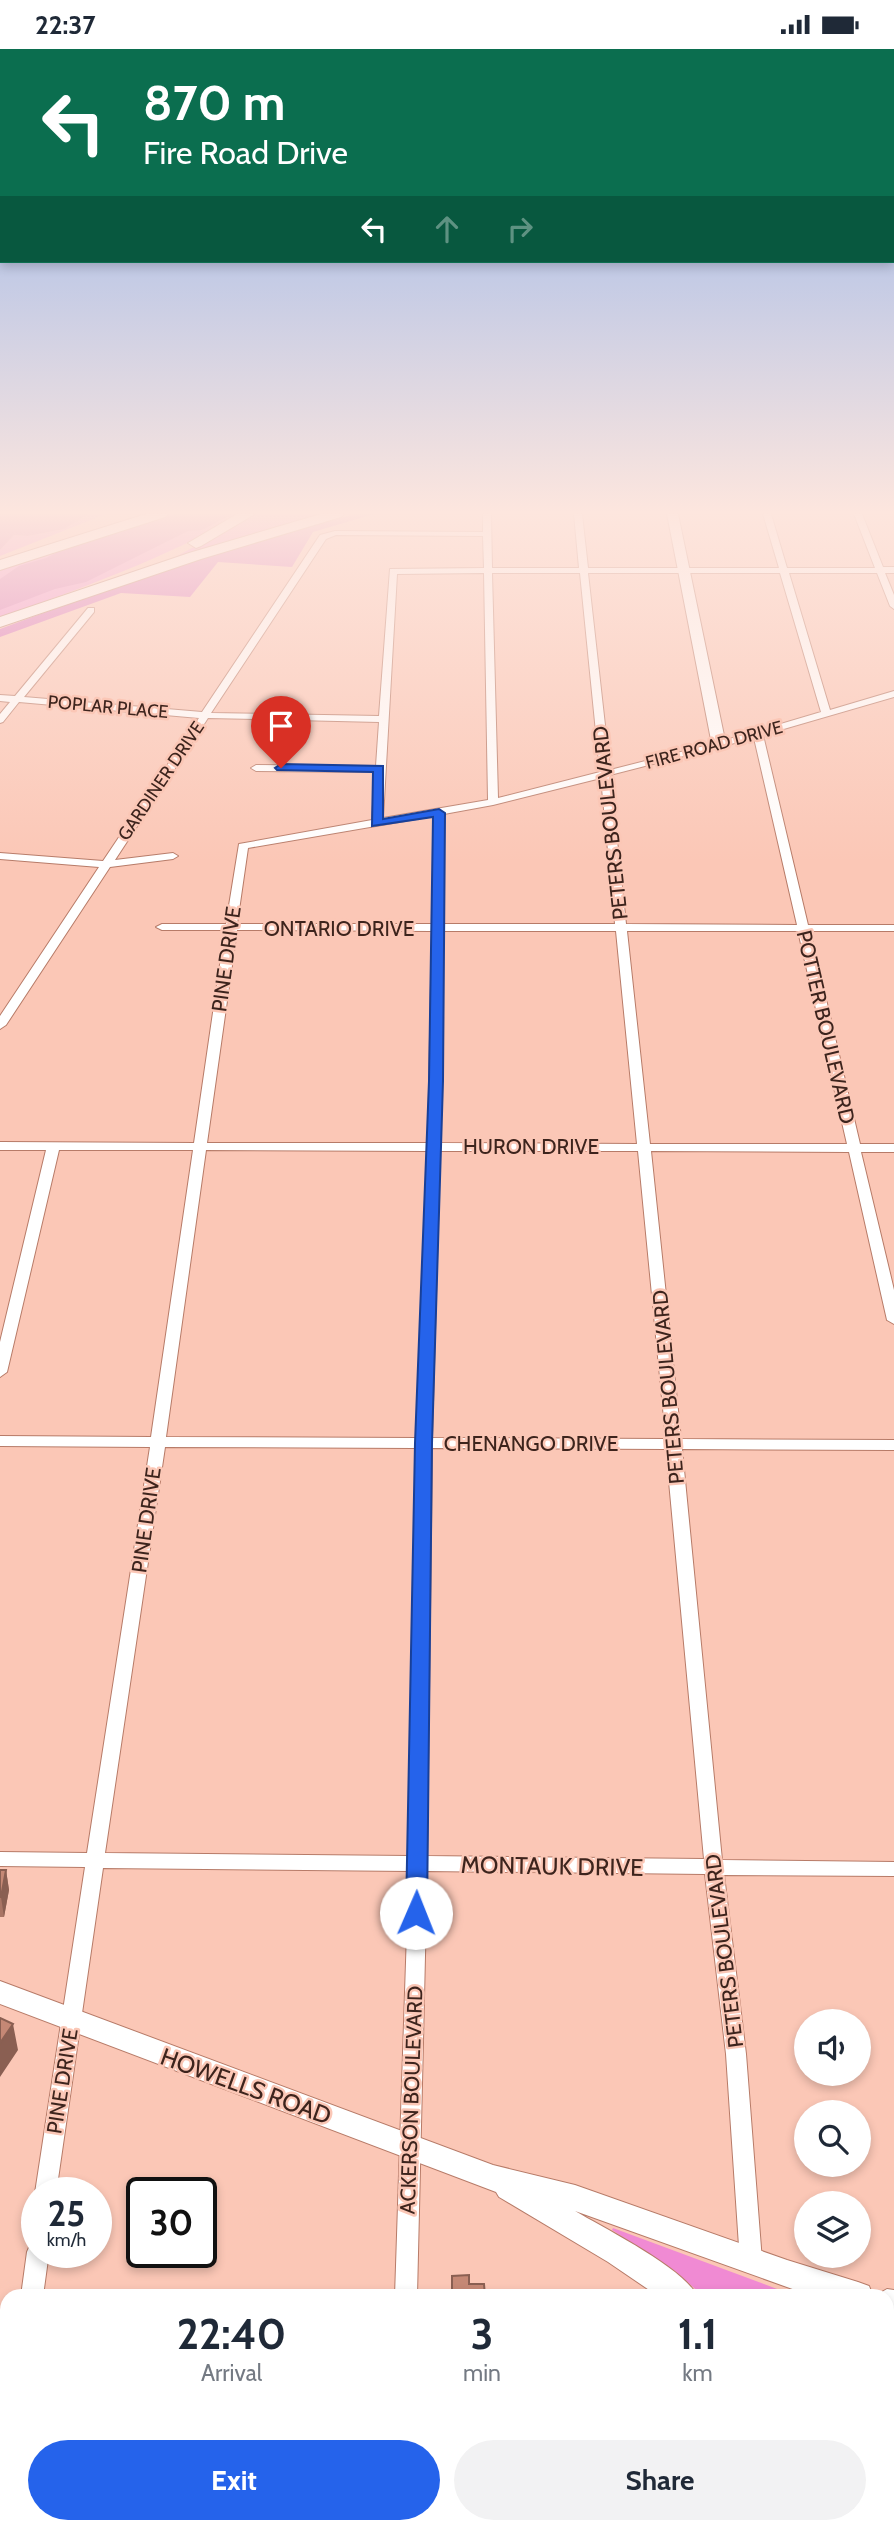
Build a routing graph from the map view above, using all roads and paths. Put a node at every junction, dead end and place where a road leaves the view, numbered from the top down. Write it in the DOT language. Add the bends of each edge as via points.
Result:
graph roads {
  1 [pos="75,630"];
  2 [pos="261,630"];
  3 [pos="389,630"];
  4 [pos="489,630"];
  5 [pos="591,630"];
  6 [pos="697,630"];
  7 [pos="801,630"];
  8 [pos="894,694"];
  9 [pos="0,698"];
  10 [pos="17,699"];
  11 [pos="826,714"];
  12 [pos="204,716"];
  13 [pos="383,719"];
  14 [pos="0,720"];
  15 [pos="758,733"];
  16 [pos="719,745"];
  17 [pos="256,768"];
  18 [pos="379,768"];
  19 [pos="606,774"];
  20 [pos="493,802"];
  21 [pos="439,813"];
  22 [pos="376,824"];
  23 [pos="243,846"];
  24 [pos="0,856"];
  25 [pos="173,856"];
  26 [pos="105,864"];
  27 [pos="162,927"];
  28 [pos="230,928"];
  29 [pos="436,928"];
  30 [pos="621,928"];
  31 [pos="803,928"];
  32 [pos="894,928"];
  33 [pos="0,1025"];
  34 [pos="200,1145"];
  35 [pos="0,1146"];
  36 [pos="54,1146"];
  37 [pos="433,1146"];
  38 [pos="644,1147"];
  39 [pos="854,1148"];
  40 [pos="894,1148"];
  41 [pos="894,1321"];
  42 [pos="0,1372"];
  43 [pos="0,1441"];
  44 [pos="158,1441"];
  45 [pos="424,1443"];
  46 [pos="674,1443"];
  47 [pos="894,1445"];
  48 [pos="0,1859"];
  49 [pos="96,1861"];
  50 [pos="418,1864"];
  51 [pos="714,1869"];
  52 [pos="894,1869"];
  53 [pos="0,1992"];
  54 [pos="72,2021"];
  55 [pos="411,2148"];
  56 [pos="47,2177"];
  57 [pos="493,2178"];
  58 [pos="751,2261"];
  59 [pos="36,2268"];
  60 [pos="33,2289"];
  61 [pos="406,2289"];
  62 [pos="672,2289"];
  63 [pos="837,2289"];
  1 -- 10 [label="street"];
  2 -- 12 [label="street, GARDINER DRIVE"];
  3 -- 13 [label="street"];
  4 -- 20 [label="street"];
  5 -- 19 [label="street, PETERS BOULEVARD"];
  6 -- 16 [label="street"];
  7 -- 11 [label="street"];
  8 -- 11 [label="street, FIRE ROAD DRIVE"];
  9 -- 10 [label="street, POPLAR PLACE"];
  10 -- 12 [label="street, POPLAR PLACE"];
  10 -- 14 [label="street"];
  11 -- 15 [label="street, FIRE ROAD DRIVE"];
  12 -- 13 [label="street, POPLAR PLACE"];
  12 -- 26 [label="street, GARDINER DRIVE"];
  13 -- 18 [label="street"];
  15 -- 16 [label="street, FIRE ROAD DRIVE"];
  15 -- 31 [label="street, POTTER BOULEVARD"];
  16 -- 19 [label="street, FIRE ROAD DRIVE"];
  17 -- 18 [label="street"];
  18 -- 22 [label="street"];
  19 -- 20 [label="street, FIRE ROAD DRIVE"];
  19 -- 30 [label="street, PETERS BOULEVARD"];
  20 -- 21 [label="street, FIRE ROAD DRIVE"];
  21 -- 22 [label="street, FIRE ROAD DRIVE"];
  21 -- 29 [label="street, ACKERSON BOULEVARD"];
  22 -- 23 [label="street, FIRE ROAD DRIVE"];
  23 -- 28 [label="street, PINE DRIVE"];
  24 -- 26 [label="street"];
  25 -- 26 [label="street"];
  26 -- 33 [label="street, GARDINER DRIVE"];
  27 -- 28 [label="street, ONTARIO DRIVE"];
  28 -- 29 [label="street, ONTARIO DRIVE"];
  28 -- 34 [label="street, PINE DRIVE"];
  29 -- 30 [label="street, ONTARIO DRIVE"];
  29 -- 37 [label="street, ACKERSON BOULEVARD"];
  30 -- 31 [label="street, ONTARIO DRIVE"];
  30 -- 38 [label="street, PETERS BOULEVARD"];
  31 -- 32 [label="street, ONTARIO DRIVE"];
  31 -- 39 [label="street, POTTER BOULEVARD"];
  34 -- 36 [label="street, HURON DRIVE"];
  34 -- 37 [label="street, HURON DRIVE"];
  34 -- 44 [label="street, PINE DRIVE"];
  35 -- 36 [label="street, HURON DRIVE"];
  36 -- 42 [label="street"];
  37 -- 38 [label="street, HURON DRIVE"];
  37 -- 45 [label="street, ACKERSON BOULEVARD"];
  38 -- 39 [label="street, HURON DRIVE"];
  38 -- 46 [label="street, PETERS BOULEVARD"];
  39 -- 40 [label="street, HURON DRIVE"];
  39 -- 41 [label="street, POTTER BOULEVARD"];
  43 -- 44 [label="street, CHENANGO DRIVE"];
  44 -- 45 [label="street, CHENANGO DRIVE"];
  44 -- 49 [label="street, PINE DRIVE"];
  45 -- 46 [label="street, CHENANGO DRIVE"];
  45 -- 50 [label="street, ACKERSON BOULEVARD"];
  46 -- 47 [label="street, CHENANGO DRIVE"];
  46 -- 51 [label="street, PETERS BOULEVARD"];
  48 -- 49 [label="street, MONTAUK DRIVE"];
  49 -- 50 [label="street, MONTAUK DRIVE"];
  49 -- 54 [label="street, PINE DRIVE"];
  50 -- 51 [label="street, MONTAUK DRIVE"];
  50 -- 55 [label="street, ACKERSON BOULEVARD"];
  51 -- 52 [label="street, MONTAUK DRIVE"];
  51 -- 58 [label="street, PETERS BOULEVARD" via="736,2054"];
  53 -- 54 [label="street, HOWELLS ROAD"];
  54 -- 55 [label="street, HOWELLS ROAD"];
  54 -- 56 [label="street, PINE DRIVE"];
  55 -- 57 [label="street, HOWELLS ROAD"];
  55 -- 61 [label="street, ACKERSON BOULEVARD"];
  57 -- 58 [label="street, HOWELLS ROAD" via="575,2198"];
  57 -- 62 [label="street, HOWELLS ROAD" via="619,2250"];
  58 -- 63 [label="street, HOWELLS ROAD"];
  59 -- 60 [label="street"];
}
